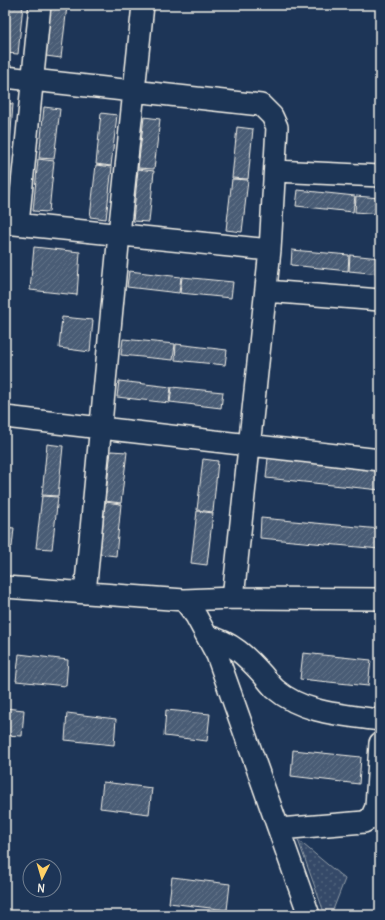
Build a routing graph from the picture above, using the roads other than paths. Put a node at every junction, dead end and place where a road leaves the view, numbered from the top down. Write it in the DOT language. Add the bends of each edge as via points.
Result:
graph roads {
  1 [pos="40,5"];
  2 [pos="143,5"];
  3 [pos="5,78"];
  4 [pos="33,80"];
  5 [pos="135,91"];
  6 [pos="275,171"];
  7 [pos="380,176"];
  8 [pos="12,223"];
  9 [pos="119,234"];
  10 [pos="270,250"];
  11 [pos="266,291"];
  12 [pos="380,300"];
  13 [pos="5,417"];
  14 [pos="101,427"];
  15 [pos="250,444"];
  16 [pos="380,460"];
  17 [pos="5,587"];
  18 [pos="84,593"];
  19 [pos="233,598"];
  20 [pos="380,599"];
  21 [pos="184,600"];
  22 [pos="207,636"];
  23 [pos="380,720"];
  24 [pos="380,743"];
  25 [pos="279,829"];
  26 [pos="309,915"];
  1 -- 4 [label="street"];
  2 -- 5 [label="street"];
  3 -- 4 [label="street"];
  4 -- 5 [label="street"];
  4 -- 8 [label="street"];
  5 -- 6 [label="street" via="261,105 272,116 277,127"];
  5 -- 9 [label="street"];
  6 -- 7 [label="street"];
  6 -- 10 [label="street"];
  8 -- 9 [label="street"];
  9 -- 10 [label="street"];
  9 -- 14 [label="street"];
  10 -- 11 [label="street"];
  11 -- 12 [label="street"];
  11 -- 15 [label="street"];
  13 -- 14 [label="street"];
  14 -- 15 [label="street"];
  14 -- 18 [label="street"];
  15 -- 16 [label="street"];
  15 -- 19 [label="street"];
  17 -- 18 [label="street"];
  18 -- 21 [label="street"];
  19 -- 20 [label="street"];
  19 -- 21 [label="street"];
  21 -- 22 [label="street"];
  22 -- 23 [label="street" via="223,640 237,650 275,689 288,698 320,711"];
  22 -- 25 [label="street" via="217,655"];
  24 -- 25 [label="street" via="376,807 371,818 364,822"];
  25 -- 26 [label="street"];
}
